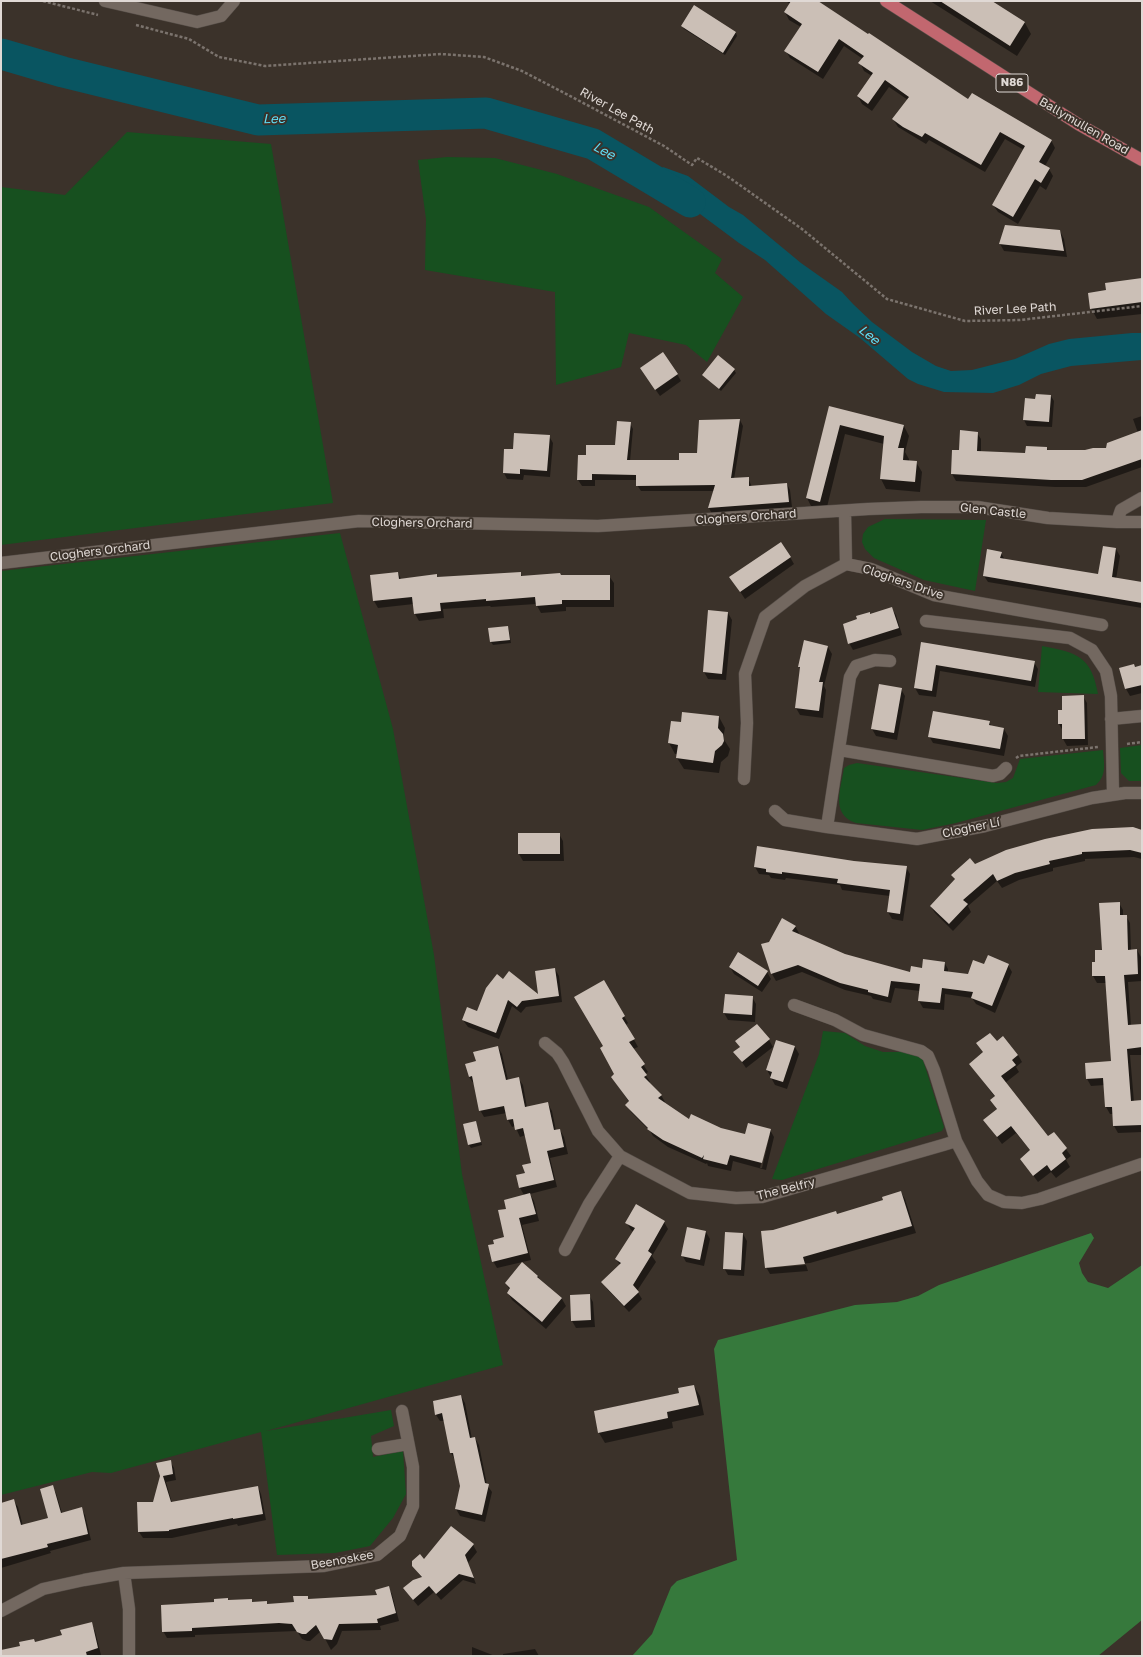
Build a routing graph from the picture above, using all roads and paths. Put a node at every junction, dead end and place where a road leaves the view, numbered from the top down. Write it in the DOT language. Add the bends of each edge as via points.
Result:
graph roads {
  1 [pos="43,1"];
  2 [pos="106,1"];
  3 [pos="234,1"];
  4 [pos="886,1"];
  5 [pos="105,17"];
  6 [pos="135,25"];
  7 [pos="1142,160"];
  8 [pos="1142,306"];
  9 [pos="1142,498"];
  10 [pos="845,510"];
  11 [pos="1117,522"];
  12 [pos="1142,522"];
  13 [pos="1,563"];
  14 [pos="846,564"];
  15 [pos="926,621"];
  16 [pos="1102,625"];
  17 [pos="890,660"];
  18 [pos="1142,716"];
  19 [pos="1111,719"];
  20 [pos="1142,742"];
  21 [pos="1112,746"];
  22 [pos="840,750"];
  23 [pos="1006,768"];
  24 [pos="744,779"];
  25 [pos="1142,793"];
  26 [pos="1113,794"];
  27 [pos="775,811"];
  28 [pos="827,827"];
  29 [pos="794,1005"];
  30 [pos="545,1043"];
  31 [pos="956,1141"];
  32 [pos="620,1156"];
  33 [pos="1142,1164"];
  34 [pos="565,1250"];
  35 [pos="402,1411"];
  36 [pos="408,1444"];
  37 [pos="378,1450"];
  38 [pos="124,1573"];
  39 [pos="1,1611"];
  40 [pos="129,1656"];
  1 -- 5 [label="path"];
  2 -- 3 [label="street" via="197,22 221,16"];
  4 -- 7 [label="main road, Ballymullen Road / N86" via="1078,124"];
  6 -- 8 [label="path, River Lee Path" via="189,39 219,57 265,66 441,54 484,57 522,71 664,146 692,165 697,158 802,229 887,299 966,321 1020,320"];
  9 -- 11 [label="street" via="1121,510"];
  10 -- 11 [label="street, Glen Castle" via="977,507 1048,518"];
  10 -- 13 [label="street, Cloghers Orchard" via="598,526 359,521"];
  10 -- 14 [label="street"];
  11 -- 12 [label="street, Glen Castle"];
  14 -- 16 [label="street, Cloghers Drive" via="871,569 934,595"];
  14 -- 24 [label="street, Cloghers Drive" via="805,586 765,617 745,674 747,723"];
  15 -- 19 [label="street" via="1070,638 1092,650 1106,671 1111,696"];
  17 -- 22 [label="street" via="875,660 856,666 850,677"];
  18 -- 19 [label="street"];
  19 -- 21 [label="street"];
  20 -- 21 [label="path"];
  21 -- 23 [label="path" via="1019,756 1012,759"];
  21 -- 26 [label="street"];
  22 -- 23 [label="street" via="993,776"];
  22 -- 28 [label="street"];
  25 -- 26 [label="street, Clogher Lí"];
  26 -- 28 [label="street, Clogher Lí" via="984,826 917,839"];
  27 -- 28 [label="street, Clogher Lí" via="785,820"];
  29 -- 31 [label="street" via="834,1020 863,1035 921,1051 928,1056"];
  30 -- 32 [label="street, The Belfry" via="564,1062 598,1131"];
  31 -- 32 [label="street, The Belfry" via="762,1197 736,1198 690,1193"];
  31 -- 33 [label="street" via="977,1181 988,1195 1004,1202 1022,1203 1040,1199"];
  32 -- 34 [label="street" via="589,1204"];
  35 -- 36 [label="street, Beenoskee"];
  36 -- 37 [label="street"];
  36 -- 38 [label="street, Beenoskee" via="413,1468 414,1506 400,1536 377,1555 324,1566"];
  38 -- 39 [label="street, Beenoskee" via="43,1589"];
  38 -- 40 [label="street" via="129,1609"];
}
